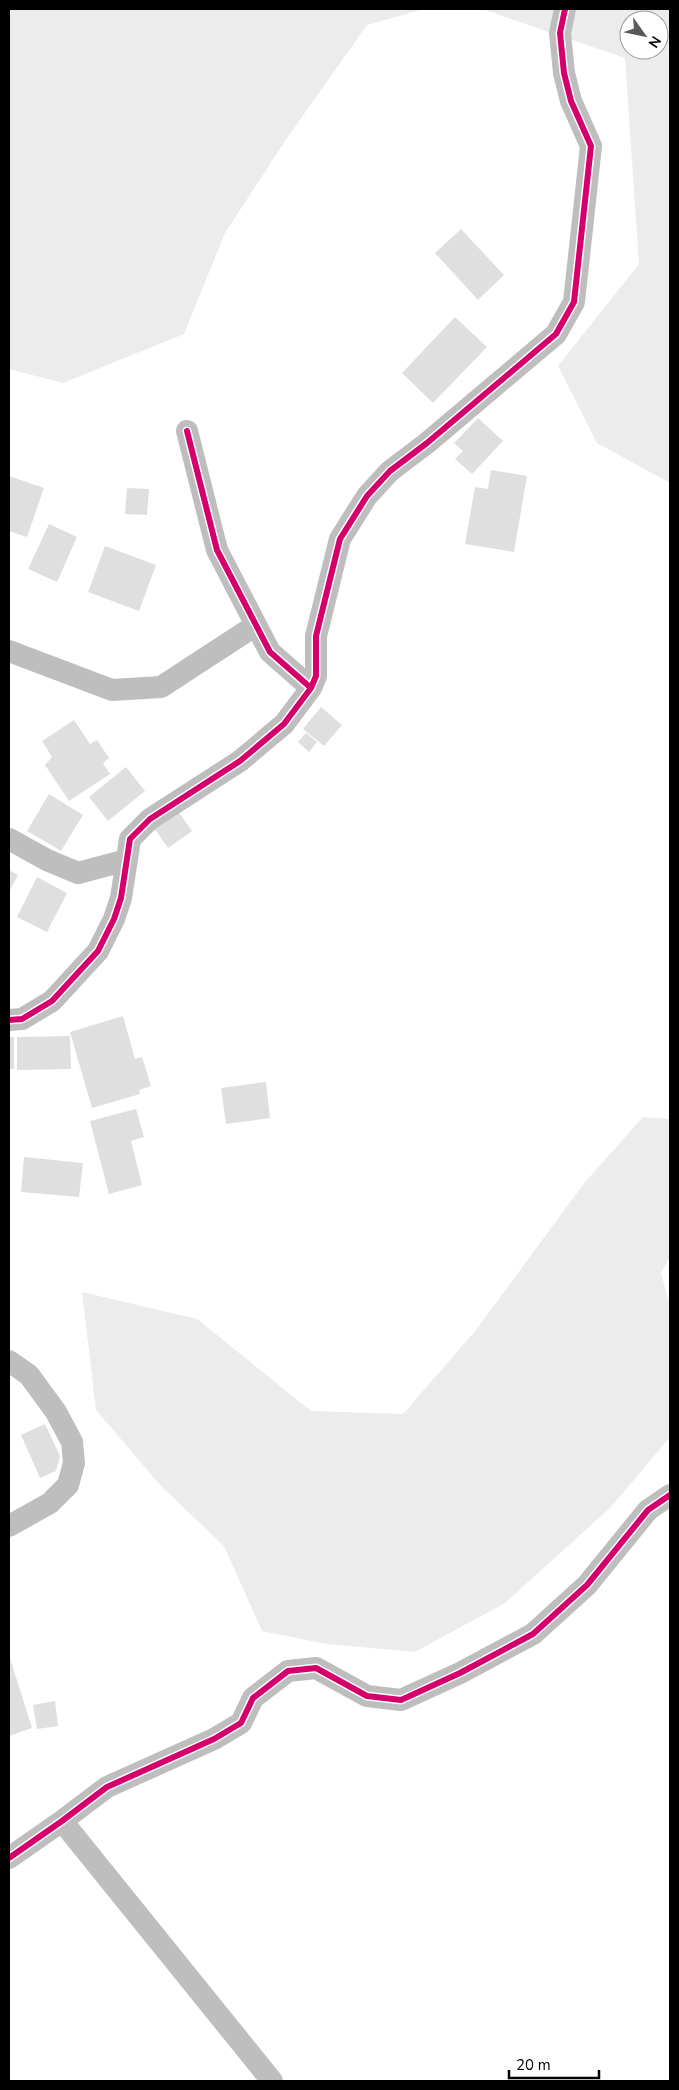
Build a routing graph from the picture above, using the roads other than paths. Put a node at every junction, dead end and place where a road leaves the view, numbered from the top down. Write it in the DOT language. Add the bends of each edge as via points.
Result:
graph roads {
  1 [pos="565,9"];
  2 [pos="188,431"];
  3 [pos="256,625"];
  4 [pos="9,651"];
  5 [pos="311,688"];
  6 [pos="9,839"];
  7 [pos="127,860"];
  8 [pos="9,1020"];
  9 [pos="9,1361"];
  10 [pos="670,1495"];
  11 [pos="9,1526"];
  12 [pos="62,1821"];
  13 [pos="9,1858"];
  14 [pos="272,2081"];
  1 -- 5 [label="street" via="560,33 564,73 571,101 591,146 574,302 556,334 390,470 367,496 340,539 316,636 316,676"];
  2 -- 3 [label="street" via="217,550"];
  3 -- 4 [label="street" via="161,687 112,690"];
  3 -- 5 [label="street" via="270,652"];
  5 -- 7 [label="street" via="284,724 240,761 150,819 130,839"];
  6 -- 7 [label="street" via="78,873"];
  7 -- 8 [label="street" via="121,898 98,951 52,1001 22,1019"];
  9 -- 11 [label="street" via="29,1375 56,1412 72,1442 74,1463 68,1486 50,1503"];
  10 -- 12 [label="street" via="648,1510 587,1585 533,1634 401,1700 368,1696 316,1668 288,1672 253,1698 241,1722 214,1738 107,1787"];
  12 -- 13 [label="street"];
  12 -- 14 [label="street"];
}
